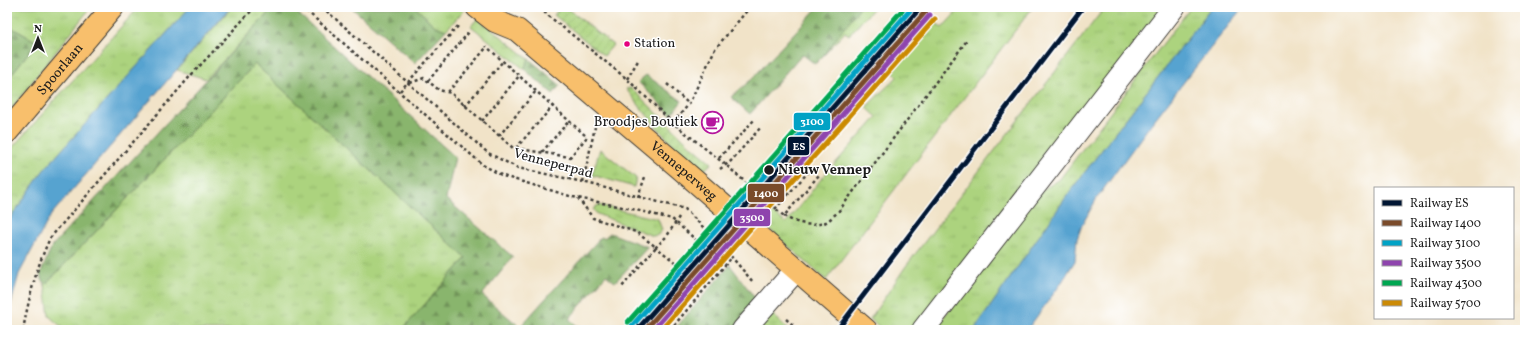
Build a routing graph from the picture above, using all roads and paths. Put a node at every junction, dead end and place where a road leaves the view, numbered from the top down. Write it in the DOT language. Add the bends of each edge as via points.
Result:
graph roads {
  1 [pos="113,7"];
  2 [pos="254,7"];
  3 [pos="302,7"];
  4 [pos="322,7"];
  5 [pos="477,7"];
  6 [pos="503,7"];
  7 [pos="750,7"];
  8 [pos="1174,7"];
  9 [pos="548,8"];
  10 [pos="460,24"];
  11 [pos="517,30"];
  12 [pos="474,35"];
  13 [pos="968,40"];
  14 [pos="483,43"];
  15 [pos="487,47"];
  16 [pos="639,59"];
  17 [pos="503,61"];
  18 [pos="519,76"];
  19 [pos="627,79"];
  20 [pos="428,81"];
  21 [pos="409,82"];
  22 [pos="667,84"];
  23 [pos="400,91"];
  24 [pos="536,91"];
  25 [pos="448,92"];
  26 [pos="601,100"];
  27 [pos="689,104"];
  28 [pos="465,106"];
  29 [pos="552,106"];
  30 [pos="754,118"];
  31 [pos="482,121"];
  32 [pos="569,121"];
  33 [pos="673,124"];
  34 [pos="761,127"];
  35 [pos="7,132"];
  36 [pos="499,136"];
  37 [pos="516,148"];
  38 [pos="542,152"];
  39 [pos="719,158"];
  40 [pos="726,165"];
  41 [pos="721,169"];
  42 [pos="811,169"];
  43 [pos="819,175"];
  44 [pos="645,177"];
  45 [pos="583,182"];
  46 [pos="638,197"];
  47 [pos="578,198"];
  48 [pos="775,209"];
  49 [pos="784,216"];
  50 [pos="679,217"];
  51 [pos="676,222"];
  52 [pos="656,247"];
  53 [pos="732,257"];
  54 [pos="725,265"];
  55 [pos="796,270"];
  56 [pos="706,287"];
  57 [pos="620,288"];
  58 [pos="769,301"];
  59 [pos="23,330"];
  60 [pos="670,330"];
  61 [pos="743,330"];
  62 [pos="866,330"];
  63 [pos="923,330"];
  1 -- 35 [label="main road, Spoorlaan"];
  2 -- 59 [label="path" via="193,73 50,238 32,283"];
  3 -- 23 [label="path"];
  4 -- 21 [label="path, Venneperpad"];
  5 -- 11 [label="main road, Venneperweg" via="495,21"];
  6 -- 11 [label="main road, Venneperweg"];
  7 -- 27 [label="path" via="715,49"];
  8 -- 63 [label="lane"];
  9 -- 19 [label="path" via="545,13"];
  10 -- 21 [label="path"];
  11 -- 26 [label="main road, Venneperweg"];
  12 -- 20 [label="path" via="469,31"];
  13 -- 49 [label="path" via="838,212 826,222 812,224 798,223"];
  14 -- 15 [label="path"];
  15 -- 17 [label="path"];
  15 -- 25 [label="path"];
  16 -- 19 [label="path"];
  17 -- 18 [label="path"];
  17 -- 28 [label="path"];
  18 -- 24 [label="path"];
  18 -- 31 [label="path"];
  19 -- 33 [label="path"];
  20 -- 21 [label="path" via="424,78"];
  20 -- 25 [label="path" via="439,90"];
  21 -- 23 [label="path"];
  21 -- 45 [label="path, Venneperpad" via="488,153 518,168"];
  22 -- 27 [label="path"];
  23 -- 47 [label="path" via="483,165 503,176"];
  24 -- 29 [label="path"];
  24 -- 36 [label="path"];
  25 -- 28 [label="path"];
  26 -- 45 [label="path"];
  26 -- 55 [label="main road, Venneperweg"];
  27 -- 33 [label="path"];
  28 -- 31 [label="path"];
  29 -- 32 [label="path"];
  29 -- 37 [label="path"];
  30 -- 39 [label="path"];
  31 -- 36 [label="path"];
  32 -- 38 [label="path"];
  32 -- 38 [label="path" via="587,137 570,157"];
  33 -- 39 [label="path"];
  34 -- 40 [label="path"];
  36 -- 37 [label="path"];
  37 -- 38 [label="path"];
  39 -- 40 [label="path"];
  40 -- 41 [label="path"];
  40 -- 48 [label="path"];
  42 -- 48 [label="path"];
  43 -- 49 [label="path"];
  44 -- 46 [label="path"];
  45 -- 46 [label="path, Venneperpad"];
  46 -- 53 [label="path, Venneperpad" via="685,209"];
  47 -- 51 [label="path" via="632,209"];
  47 -- 52 [label="path" via="593,218 636,232"];
  48 -- 49 [label="path"];
  50 -- 51 [label="path"];
  51 -- 52 [label="path"];
  51 -- 54 [label="path"];
  52 -- 56 [label="path"];
  52 -- 57 [label="path"];
  53 -- 54 [label="path"];
  53 -- 58 [label="path, Venneperpad"];
  54 -- 56 [label="path"];
  55 -- 58 [label="lane"];
  55 -- 62 [label="main road, Venneperweg"];
  56 -- 60 [label="path"];
  58 -- 61 [label="lane"];
}
